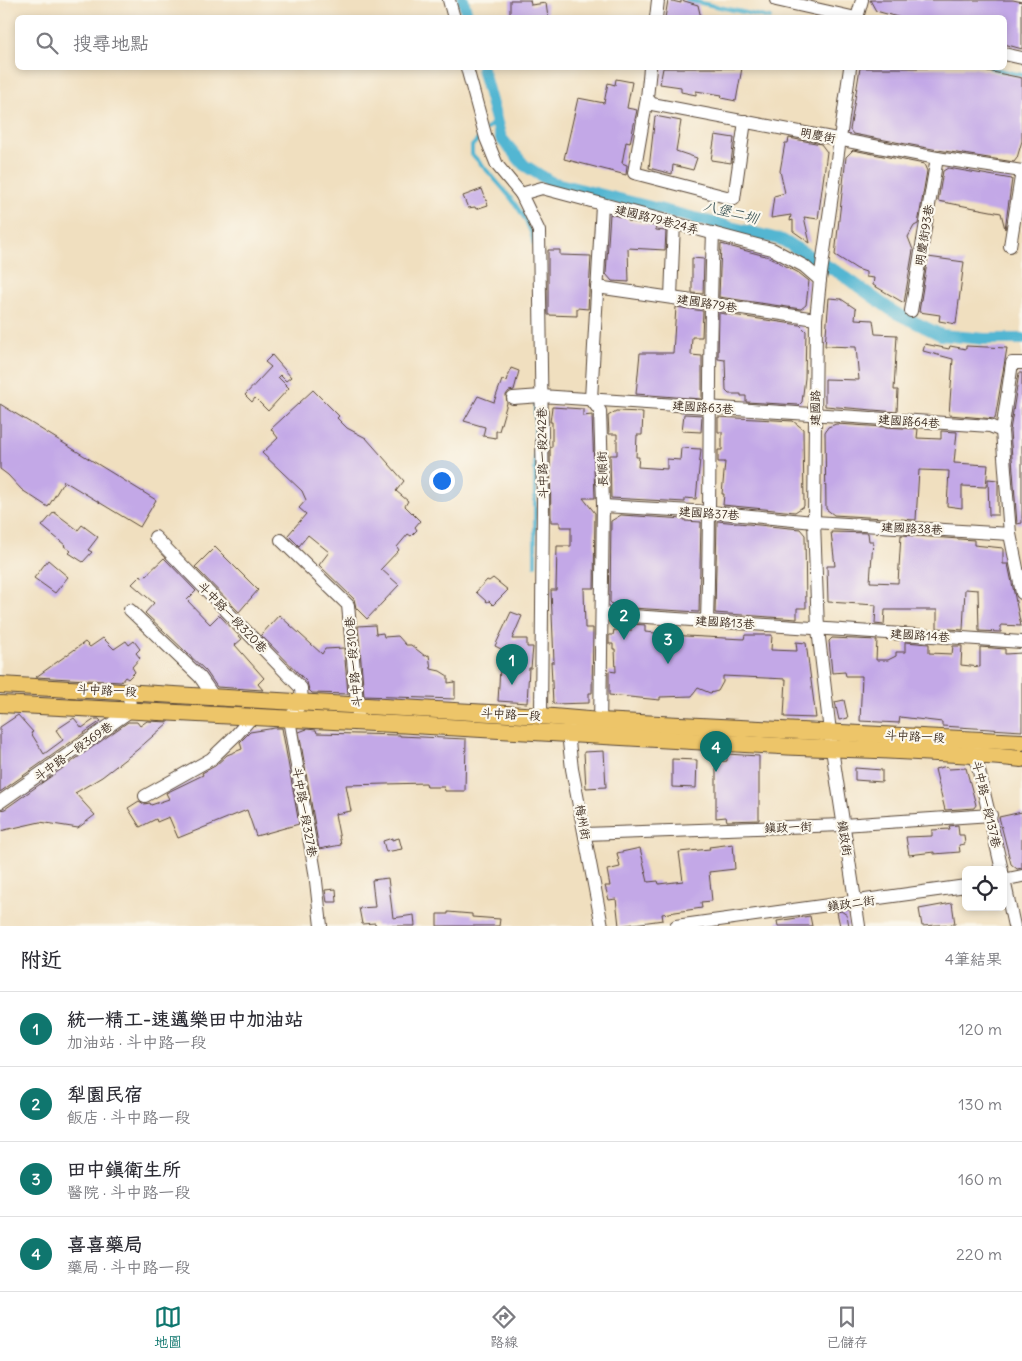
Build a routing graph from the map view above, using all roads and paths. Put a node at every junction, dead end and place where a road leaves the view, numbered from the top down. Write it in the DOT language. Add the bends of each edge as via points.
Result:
graph roads {
  1 [pos="450,0"];
  2 [pos="658,0"];
  3 [pos="776,0"];
  4 [pos="862,0"];
  5 [pos="453,15"];
  6 [pos="656,15"];
  7 [pos="844,15"];
  8 [pos="858,15"];
  9 [pos="1007,55"];
  10 [pos="1022,58"];
  11 [pos="468,70"];
  12 [pos="650,70"];
  13 [pos="850,70"];
  14 [pos="647,98"];
  15 [pos="745,121"];
  16 [pos="841,139"];
  17 [pos="937,158"];
  18 [pos="1022,171"];
  19 [pos="521,194"];
  20 [pos="602,205"];
  21 [pos="674,222"];
  22 [pos="713,233"];
  23 [pos="1010,246"];
  24 [pos="820,280"];
  25 [pos="597,287"];
  26 [pos="671,297"];
  27 [pos="710,304"];
  28 [pos="911,310"];
  29 [pos="816,319"];
  30 [pos="1022,363"];
  31 [pos="541,396"];
  32 [pos="513,398"];
  33 [pos="591,399"];
  34 [pos="710,408"];
  35 [pos="814,415"];
  36 [pos="1002,431"];
  37 [pos="603,506"];
  38 [pos="710,512"];
  39 [pos="814,522"];
  40 [pos="1010,534"];
  41 [pos="155,537"];
  42 [pos="281,540"];
  43 [pos="1022,593"];
  44 [pos="130,610"];
  45 [pos="602,614"];
  46 [pos="708,621"];
  47 [pos="818,629"];
  48 [pos="1022,642"];
  49 [pos="0,685"];
  50 [pos="129,692"];
  51 [pos="214,697"];
  52 [pos="302,702"];
  53 [pos="0,704"];
  54 [pos="358,705"];
  55 [pos="130,711"];
  56 [pos="252,716"];
  57 [pos="540,716"];
  58 [pos="289,719"];
  59 [pos="487,720"];
  60 [pos="358,722"];
  61 [pos="569,725"];
  62 [pos="600,728"];
  63 [pos="831,732"];
  64 [pos="1022,742"];
  65 [pos="976,746"];
  66 [pos="832,749"];
  67 [pos="1022,759"];
  68 [pos="144,796"];
  69 [pos="0,802"];
  70 [pos="990,815"];
  71 [pos="843,826"];
  72 [pos="585,834"];
  73 [pos="1001,866"];
  74 [pos="1007,876"];
  75 [pos="1022,876"];
  76 [pos="962,887"];
  77 [pos="1007,894"];
  78 [pos="855,902"];
  79 [pos="321,926"];
  80 [pos="602,926"];
  81 [pos="676,926"];
  82 [pos="859,926"];
  83 [pos="1014,926"];
  1 -- 5 [label="street"];
  2 -- 6 [label="street"];
  3 -- 7 [label="street"];
  4 -- 8 [label="street"];
  9 -- 10 [label="street"];
  11 -- 19 [label="street, 斗中路一段242巷" via="486,138 497,165"];
  12 -- 14 [label="street"];
  13 -- 16 [label="street, 建國路"];
  14 -- 15 [label="street, 明慶街" via="652,104"];
  14 -- 15 [label="street" via="634,173 734,199"];
  15 -- 16 [label="street, 明慶街"];
  16 -- 17 [label="street, 明慶街"];
  16 -- 24 [label="street, 建國路"];
  17 -- 18 [label="street, 明慶街"];
  17 -- 28 [label="street, 明慶街93巷"];
  18 -- 23 [label="street"];
  19 -- 20 [label="street, 建國路79巷24弄" via="542,188"];
  19 -- 31 [label="street, 斗中路一段242巷" via="539,231"];
  20 -- 21 [label="street, 建國路79巷24弄"];
  20 -- 25 [label="street, 長順街"];
  21 -- 22 [label="street, 建國路79巷24弄"];
  21 -- 26 [label="street"];
  22 -- 24 [label="street, 建國路79巷24弄" via="772,249 804,266"];
  22 -- 27 [label="street, 建國路79巷24弄"];
  24 -- 29 [label="street, 建國路"];
  25 -- 26 [label="street, 建國路79巷"];
  25 -- 33 [label="street, 長順街"];
  26 -- 27 [label="street, 建國路79巷"];
  27 -- 29 [label="street, 建國路79巷"];
  27 -- 34 [label="street, 建國路79巷24弄"];
  29 -- 35 [label="street, 建國路"];
  30 -- 36 [label="street" via="1012,363"];
  31 -- 32 [label="street, 建國路63巷"];
  31 -- 33 [label="street, 建國路63巷"];
  31 -- 57 [label="street, 斗中路一段242巷"];
  33 -- 34 [label="street, 建國路63巷"];
  33 -- 37 [label="street, 長順街" via="600,411"];
  34 -- 35 [label="street, 建國路63巷"];
  34 -- 38 [label="street, 建國路79巷24弄"];
  35 -- 36 [label="street, 建國路64巷" via="990,426"];
  35 -- 39 [label="street, 建國路"];
  36 -- 40 [label="street"];
  37 -- 38 [label="street, 建國路37巷"];
  37 -- 45 [label="street, 長順街"];
  38 -- 39 [label="street, 建國路37巷"];
  38 -- 46 [label="street, 建國路79巷24弄"];
  39 -- 40 [label="street, 建國路38巷"];
  39 -- 47 [label="street, 建國路"];
  40 -- 43 [label="street"];
  41 -- 52 [label="street, 斗中路一段320巷" via="301,688"];
  42 -- 54 [label="street, 斗中路一段310巷" via="348,605"];
  44 -- 51 [label="street" via="200,676"];
  45 -- 46 [label="street, 建國路13巷"];
  45 -- 62 [label="street, 長順街"];
  46 -- 47 [label="street, 建國路13巷"];
  47 -- 48 [label="street, 建國路14巷"];
  47 -- 63 [label="street, 建國路"];
  49 -- 50 [label="main road, 斗中路一段"];
  50 -- 51 [label="main road, 斗中路一段"];
  50 -- 55 [label="street"];
  51 -- 52 [label="main road, 斗中路一段"];
  52 -- 54 [label="main road, 斗中路一段"];
  52 -- 58 [label="street"];
  53 -- 55 [label="main road, 斗中路一段"];
  54 -- 59 [label="main road, 斗中路一段"];
  54 -- 60 [label="street, 斗中路一段310巷"];
  55 -- 56 [label="main road, 斗中路一段"];
  55 -- 69 [label="street, 斗中路一段369巷"];
  56 -- 58 [label="main road, 斗中路一段"];
  56 -- 68 [label="street" via="211,759"];
  57 -- 59 [label="main road, 斗中路一段"];
  57 -- 61 [label="main road, 斗中路一段"];
  58 -- 60 [label="main road, 斗中路一段"];
  58 -- 79 [label="street, 斗中路一段327巷"];
  59 -- 60 [label="main road, 斗中路一段"];
  59 -- 61 [label="main road, 斗中路一段"];
  61 -- 62 [label="main road, 斗中路一段"];
  61 -- 72 [label="street, 梅州街" via="572,769"];
  62 -- 63 [label="main road, 斗中路一段"];
  62 -- 66 [label="main road, 斗中路一段"];
  63 -- 65 [label="main road, 斗中路一段"];
  63 -- 66 [label="street, 建國路"];
  64 -- 65 [label="main road, 斗中路一段"];
  65 -- 66 [label="main road, 斗中路一段"];
  65 -- 67 [label="main road, 斗中路一段"];
  65 -- 70 [label="street, 斗中路一段137巷"];
  66 -- 71 [label="street, 鎮政街"];
  70 -- 71 [label="street, 鎮政一街"];
  70 -- 73 [label="street, 斗中路一段137巷"];
  71 -- 72 [label="street, 鎮政一街"];
  71 -- 78 [label="street, 鎮政街"];
  72 -- 80 [label="street, 梅州街"];
  74 -- 75 [label="street"];
  76 -- 78 [label="street, 鎮政二街"];
  77 -- 83 [label="street, 斗中路一段137巷"];
  78 -- 81 [label="street, 鎮政二街"];
  78 -- 82 [label="street, 鎮政街"];
}
